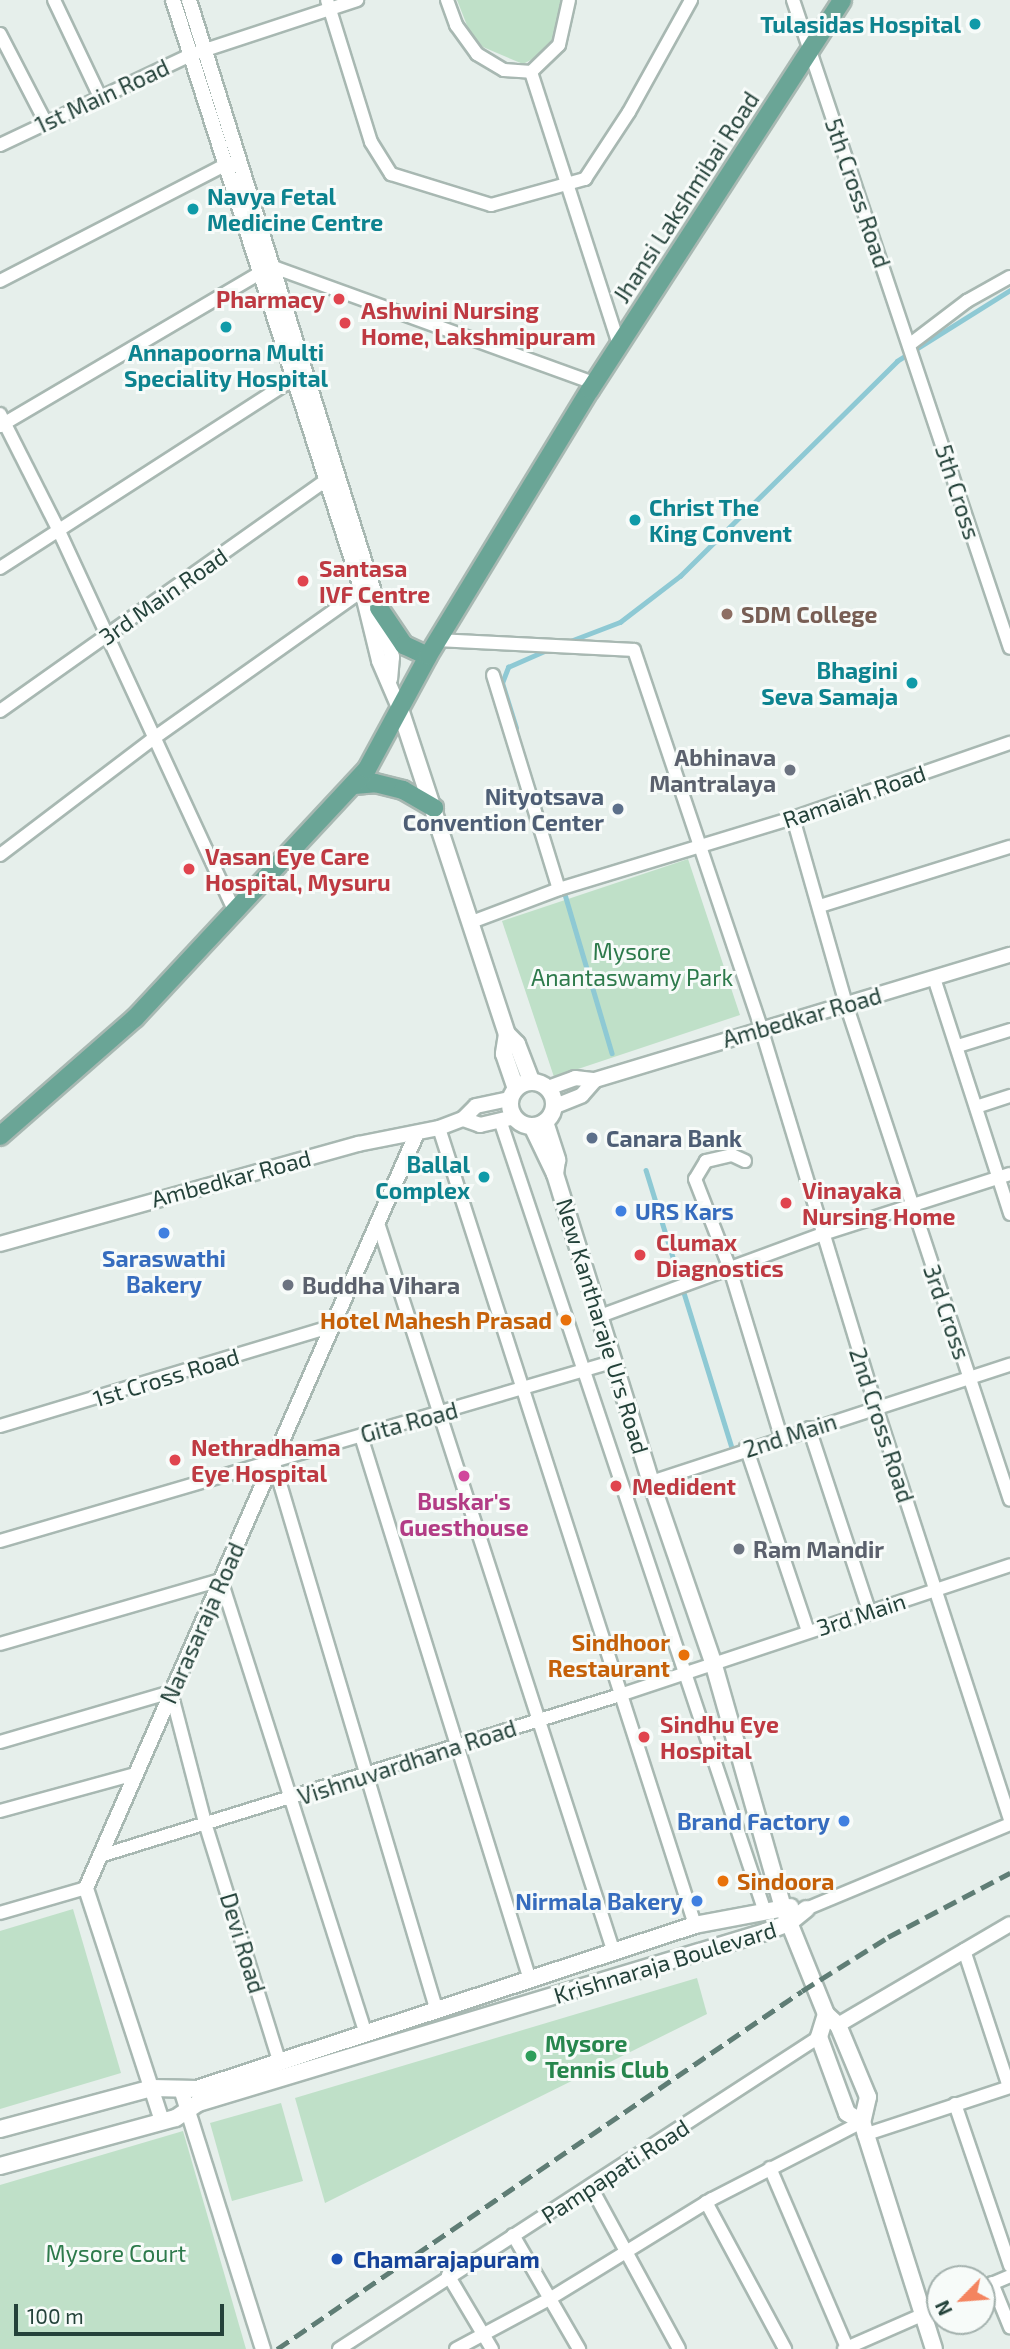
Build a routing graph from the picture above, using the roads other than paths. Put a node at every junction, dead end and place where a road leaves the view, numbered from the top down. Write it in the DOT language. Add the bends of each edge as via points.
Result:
graph roads {
  1 [pos="54,0"];
  2 [pos="173,0"];
  3 [pos="189,0"];
  4 [pos="357,0"];
  5 [pos="447,0"];
  6 [pos="569,0"];
  7 [pos="691,0"];
  8 [pos="793,0"];
  9 [pos="842,0"];
  10 [pos="329,4"];
  11 [pos="0,34"];
  12 [pos="810,50"];
  13 [pos="206,52"];
  14 [pos="190,55"];
  15 [pos="531,72"];
  16 [pos="100,97"];
  17 [pos="46,123"];
  18 [pos="0,145"];
  19 [pos="225,165"];
  20 [pos="568,187"];
  21 [pos="276,268"];
  22 [pos="260,272"];
  23 [pos="1010,277"];
  24 [pos="0,281"];
  25 [pos="908,340"];
  26 [pos="619,345"];
  27 [pos="293,379"];
  28 [pos="594,383"];
  29 [pos="1,421"];
  30 [pos="326,480"];
  31 [pos="58,529"];
  32 [pos="0,568"];
  33 [pos="362,591"];
  34 [pos="379,608"];
  35 [pos="108,636"];
  36 [pos="438,640"];
  37 [pos="1010,648"];
  38 [pos="428,656"];
  39 [pos="493,675"];
  40 [pos="390,679"];
  41 [pos="0,711"];
  42 [pos="401,712"];
  43 [pos="155,738"];
  44 [pos="1010,743"];
  45 [pos="354,785"];
  46 [pos="434,808"];
  47 [pos="793,818"];
  48 [pos="698,845"];
  49 [pos="1010,847"];
  50 [pos="0,855"];
  51 [pos="553,892"];
  52 [pos="820,905"];
  53 [pos="233,908"];
  54 [pos="469,923"];
  55 [pos="1010,955"];
  56 [pos="934,978"];
  57 [pos="846,1004"];
  58 [pos="761,1028"];
  59 [pos="1010,1030"];
  60 [pos="507,1034"];
  61 [pos="958,1046"];
  62 [pos="595,1080"];
  63 [pos="531,1082"];
  64 [pos="548,1088"];
  65 [pos="513,1093"];
  66 [pos="1010,1097"];
  67 [pos="554,1107"];
  68 [pos="976,1107"];
  69 [pos="463,1118"];
  70 [pos="507,1119"];
  71 [pos="538,1124"];
  72 [pos="439,1128"];
  73 [pos="417,1132"];
  74 [pos="0,1136"];
  75 [pos="745,1161"];
  76 [pos="1004,1176"];
  77 [pos="911,1207"];
  78 [pos="1010,1214"];
  79 [pos="378,1223"];
  80 [pos="823,1234"];
  81 [pos="0,1244"];
  82 [pos="730,1269"];
  83 [pos="600,1316"];
  84 [pos="331,1327"];
  85 [pos="615,1360"];
  86 [pos="1010,1365"];
  87 [pos="585,1370"];
  88 [pos="970,1378"];
  89 [pos="522,1391"];
  90 [pos="876,1407"];
  91 [pos="442,1413"];
  92 [pos="0,1426"];
  93 [pos="809,1428"];
  94 [pos="361,1436"];
  95 [pos="781,1437"];
  96 [pos="746,1447"];
  97 [pos="273,1460"];
  98 [pos="651,1482"];
  99 [pos="1010,1500"];
  100 [pos="0,1541"];
  101 [pos="1010,1565"];
  102 [pos="220,1580"];
  103 [pos="934,1588"];
  104 [pos="870,1613"];
  105 [pos="808,1631"];
  106 [pos="0,1644"];
  107 [pos="713,1662"];
  108 [pos="687,1671"];
  109 [pos="171,1692"];
  110 [pos="620,1695"];
  111 [pos="540,1720"];
  112 [pos="0,1742"];
  113 [pos="460,1746"];
  114 [pos="135,1774"];
  115 [pos="364,1776"];
  116 [pos="292,1799"];
  117 [pos="0,1811"];
  118 [pos="1010,1822"];
  119 [pos="206,1826"];
  120 [pos="100,1856"];
  121 [pos="86,1888"];
  122 [pos="782,1905"];
  123 [pos="764,1909"];
  124 [pos="806,1909"];
  125 [pos="0,1913"];
  126 [pos="789,1923"];
  127 [pos="1010,1924"];
  128 [pos="695,1925"];
  129 [pos="964,1950"];
  130 [pos="614,1953"];
  131 [pos="530,1980"];
  132 [pos="436,2008"];
  133 [pos="832,2020"];
  134 [pos="365,2032"];
  135 [pos="819,2037"];
  136 [pos="279,2060"];
  137 [pos="1009,2087"];
  138 [pos="152,2088"];
  139 [pos="181,2089"];
  140 [pos="955,2104"];
  141 [pos="189,2109"];
  142 [pos="162,2121"];
  143 [pos="0,2129"];
  144 [pos="863,2129"];
  145 [pos="0,2166"];
  146 [pos="770,2168"];
  147 [pos="591,2187"];
  148 [pos="706,2202"];
  149 [pos="513,2235"];
  150 [pos="626,2252"];
  151 [pos="1010,2266"];
  152 [pos="448,2275"];
  153 [pos="551,2298"];
  154 [pos="996,2302"];
  155 [pos="926,2314"];
  156 [pos="923,2315"];
  157 [pos="1010,2327"];
  158 [pos="485,2335"];
  159 [pos="846,2348"];
  160 [pos="263,2349"];
  161 [pos="339,2349"];
  162 [pos="456,2349"];
  163 [pos="492,2349"];
  164 [pos="579,2349"];
  165 [pos="679,2349"];
  166 [pos="785,2349"];
  167 [pos="934,2349"];
  1 -- 16 [label="street"];
  2 -- 14 [label="street"];
  3 -- 13 [label="street"];
  4 -- 10 [label="street, 1st Main Road"];
  5 -- 15 [label="street" via="456,25 477,54 504,70"];
  6 -- 15 [label="street" via="559,45"];
  7 -- 20 [label="street" via="629,113 585,179"];
  8 -- 12 [label="street, 5th Cross Road"];
  9 -- 12 [label="main road, Jhansi Lakshmibai Road"];
  10 -- 13 [label="street, 1st Main Road"];
  10 -- 20 [label="street" via="372,142 391,174 491,205"];
  11 -- 17 [label="street"];
  12 -- 25 [label="street, 5th Cross Road"];
  12 -- 26 [label="main road, Jhansi Lakshmibai Road"];
  13 -- 14 [label="street, 1st Main Road"];
  13 -- 21 [label="street"];
  14 -- 16 [label="street, 1st Main Road"];
  14 -- 19 [label="street"];
  15 -- 20 [label="street"];
  16 -- 17 [label="street, 1st Main Road"];
  17 -- 18 [label="street, 1st Main Road"];
  19 -- 22 [label="street"];
  19 -- 24 [label="street"];
  20 -- 26 [label="street"];
  21 -- 22 [label="street"];
  21 -- 28 [label="street"];
  21 -- 34 [label="street"];
  22 -- 27 [label="street"];
  22 -- 29 [label="street"];
  23 -- 25 [label="street"];
  25 -- 37 [label="street, 5th Cross"];
  26 -- 28 [label="main road, Jhansi Lakshmibai Road"];
  27 -- 30 [label="street"];
  27 -- 31 [label="street"];
  28 -- 36 [label="main road, Jhansi Lakshmibai Road"];
  29 -- 31 [label="street"];
  30 -- 33 [label="street"];
  30 -- 35 [label="street, 3rd Main Road"];
  31 -- 32 [label="street"];
  31 -- 35 [label="street"];
  33 -- 40 [label="street" via="379,660"];
  33 -- 43 [label="street"];
  34 -- 38 [label="main road" via="404,645"];
  34 -- 40 [label="street" via="392,657"];
  35 -- 41 [label="street, 3rd Main Road"];
  35 -- 43 [label="street"];
  36 -- 38 [label="main road, Jhansi Lakshmibai Road"];
  36 -- 48 [label="street, 2nd Cross Road" via="634,650"];
  38 -- 42 [label="main road, Jhansi Lakshmibai Road"];
  39 -- 51 [label="street"];
  40 -- 42 [label="street"];
  42 -- 45 [label="main road, Jhansi Lakshmibai Road"];
  42 -- 46 [label="main road"];
  43 -- 50 [label="street"];
  43 -- 53 [label="street"];
  44 -- 47 [label="street, Ramaiah Road"];
  45 -- 46 [label="main road" via="375,783 403,790"];
  45 -- 53 [label="main road, Jhansi Lakshmibai Road"];
  46 -- 54 [label="main road"];
  47 -- 48 [label="street, Ramaiah Road"];
  47 -- 52 [label="street, 3rd Cross"];
  48 -- 51 [label="street, Ramaiah Road"];
  48 -- 58 [label="street, 2nd Cross Road"];
  49 -- 52 [label="street"];
  51 -- 54 [label="street, Ramaiah Road"];
  52 -- 57 [label="street, 3rd Cross"];
  53 -- 74 [label="main road, Jhansi Lakshmibai Road" via="135,1018"];
  54 -- 60 [label="main road"];
  55 -- 56 [label="street, Ambedkar Road"];
  56 -- 57 [label="street, Ambedkar Road"];
  56 -- 61 [label="street"];
  57 -- 58 [label="street, Ambedkar Road"];
  57 -- 77 [label="street, 3rd Cross"];
  58 -- 62 [label="street, Ambedkar Road"];
  58 -- 80 [label="street, 2nd Cross Road"];
  59 -- 61 [label="street"];
  60 -- 63 [label="main road" via="517,1044"];
  60 -- 65 [label="main road" via="504,1054"];
  61 -- 68 [label="street"];
  62 -- 64 [label="street, Ambedkar Road" via="575,1078"];
  62 -- 67 [label="street, Ambedkar Road" via="582,1095"];
  63 -- 64 [label="main road"];
  63 -- 65 [label="main road"];
  64 -- 67 [label="main road"];
  65 -- 69 [label="street, Ambedkar Road" via="476,1107"];
  65 -- 70 [label="main road"];
  66 -- 68 [label="street"];
  67 -- 71 [label="main road"];
  68 -- 76 [label="street"];
  69 -- 70 [label="street, Ambedkar Road" via="480,1125"];
  69 -- 72 [label="street, Ambedkar Road"];
  70 -- 71 [label="main road"];
  70 -- 87 [label="street"];
  71 -- 83 [label="main road, New Kantharaje Urs Road" via="557,1160 555,1174"];
  72 -- 73 [label="street, Ambedkar Road"];
  72 -- 89 [label="street"];
  73 -- 79 [label="street, Narasaraja Road"];
  73 -- 81 [label="street, Ambedkar Road"];
  75 -- 82 [label="street" via="732,1155 706,1161 695,1179"];
  76 -- 77 [label="street"];
  76 -- 78 [label="street"];
  77 -- 80 [label="street"];
  77 -- 88 [label="street, 3rd Cross"];
  79 -- 84 [label="street, Narasaraja Road"];
  79 -- 91 [label="street"];
  80 -- 82 [label="street"];
  80 -- 90 [label="street, 2nd Cross Road"];
  82 -- 83 [label="street"];
  82 -- 95 [label="street"];
  83 -- 85 [label="main road, New Kantharaje Urs Road"];
  84 -- 92 [label="street, 1st Cross Road"];
  84 -- 97 [label="street, Narasaraja Road"];
  85 -- 87 [label="street, Gita Road"];
  85 -- 98 [label="main road, New Kantharaje Urs Road"];
  86 -- 88 [label="street, 2nd Main"];
  87 -- 89 [label="street, Gita Road"];
  87 -- 108 [label="street"];
  88 -- 90 [label="street, 2nd Main"];
  88 -- 99 [label="street, 3rd Cross"];
  89 -- 91 [label="street, Gita Road"];
  89 -- 110 [label="street"];
  90 -- 93 [label="street, 2nd Main"];
  90 -- 103 [label="street, 2nd Cross Road"];
  91 -- 94 [label="street, Gita Road"];
  91 -- 111 [label="street"];
  93 -- 95 [label="street, 2nd Main"];
  93 -- 104 [label="street"];
  94 -- 97 [label="street, Gita Road"];
  94 -- 113 [label="street"];
  95 -- 96 [label="street, 2nd Main"];
  96 -- 98 [label="street, 2nd Main"];
  96 -- 105 [label="street"];
  97 -- 100 [label="street, Gita Road"];
  97 -- 102 [label="street, Narasaraja Road"];
  97 -- 115 [label="street"];
  98 -- 107 [label="main road, New Kantharaje Urs Road"];
  101 -- 103 [label="street, 3rd Main"];
  102 -- 106 [label="street"];
  102 -- 109 [label="street, Narasaraja Road"];
  102 -- 116 [label="street"];
  103 -- 104 [label="street, 3rd Main"];
  103 -- 118 [label="street, 2nd Cross Road"];
  104 -- 105 [label="street, 3rd Main"];
  105 -- 107 [label="street, 3rd Main"];
  107 -- 108 [label="street, Vishnuvardhana Road"];
  107 -- 122 [label="main road, New Kantharaje Urs Road"];
  108 -- 110 [label="street, Vishnuvardhana Road"];
  108 -- 123 [label="street"];
  109 -- 112 [label="street"];
  109 -- 114 [label="street, Narasaraja Road"];
  109 -- 119 [label="street, Devi Road"];
  110 -- 111 [label="street, Vishnuvardhana Road"];
  110 -- 128 [label="street"];
  111 -- 113 [label="street, Vishnuvardhana Road"];
  111 -- 130 [label="street"];
  113 -- 115 [label="street, Vishnuvardhana Road"];
  113 -- 131 [label="street"];
  114 -- 117 [label="street"];
  114 -- 120 [label="street, Narasaraja Road"];
  115 -- 116 [label="street, Vishnuvardhana Road"];
  115 -- 132 [label="street"];
  116 -- 119 [label="street, Vishnuvardhana Road"];
  116 -- 134 [label="street"];
  118 -- 124 [label="street"];
  119 -- 120 [label="street, Vishnuvardhana Road"];
  119 -- 136 [label="street, Devi Road"];
  120 -- 121 [label="street, Narasaraja Road"];
  121 -- 125 [label="street"];
  121 -- 138 [label="street"];
  122 -- 123 [label="main road, Krishnaraja Boulevard"];
  122 -- 124 [label="main road, Krishnaraja Boulevard"];
  122 -- 126 [label="main road, New Kantharaje Urs Road"];
  123 -- 128 [label="main road, Krishnaraja Boulevard"];
  124 -- 126 [label="main road, Krishnaraja Boulevard"];
  126 -- 133 [label="main road, New Kantharaje Urs Road"];
  126 -- 141 [label="main road, Krishnaraja Boulevard"];
  127 -- 129 [label="street"];
  128 -- 130 [label="main road, Krishnaraja Boulevard"];
  129 -- 133 [label="street"];
  129 -- 137 [label="street"];
  130 -- 131 [label="main road, Krishnaraja Boulevard"];
  131 -- 132 [label="main road, Krishnaraja Boulevard"];
  132 -- 134 [label="main road, Krishnaraja Boulevard"];
  133 -- 135 [label="main road"];
  133 -- 144 [label="main road, New Kantharaje Urs Road" via="868,2097"];
  134 -- 136 [label="main road, Krishnaraja Boulevard"];
  135 -- 144 [label="main road" via="847,2113"];
  135 -- 147 [label="street, Pampapati Road"];
  136 -- 139 [label="main road, Krishnaraja Boulevard" via="197,2089"];
  137 -- 140 [label="street"];
  138 -- 139 [label="main road, Krishnaraja Boulevard"];
  138 -- 142 [label="street"];
  138 -- 143 [label="main road, Krishnaraja Boulevard"];
  139 -- 141 [label="street"];
  140 -- 144 [label="street"];
  140 -- 151 [label="street"];
  141 -- 142 [label="main road, Krishnaraja Boulevard"];
  141 -- 160 [label="street"];
  142 -- 145 [label="main road, Krishnaraja Boulevard"];
  144 -- 146 [label="street"];
  144 -- 156 [label="main road"];
  146 -- 148 [label="street"];
  146 -- 159 [label="street"];
  147 -- 149 [label="street, Pampapati Road"];
  147 -- 150 [label="street"];
  148 -- 150 [label="street"];
  148 -- 166 [label="street"];
  149 -- 152 [label="street, Pampapati Road"];
  149 -- 153 [label="street"];
  150 -- 153 [label="street"];
  150 -- 165 [label="street"];
  152 -- 158 [label="street"];
  152 -- 161 [label="street, Pampapati Road"];
  153 -- 158 [label="street"];
  153 -- 164 [label="street"];
  154 -- 157 [label="street"];
  155 -- 156 [label="street"];
  156 -- 159 [label="street"];
  156 -- 167 [label="main road"];
  158 -- 162 [label="street"];
  158 -- 163 [label="street"];
}
